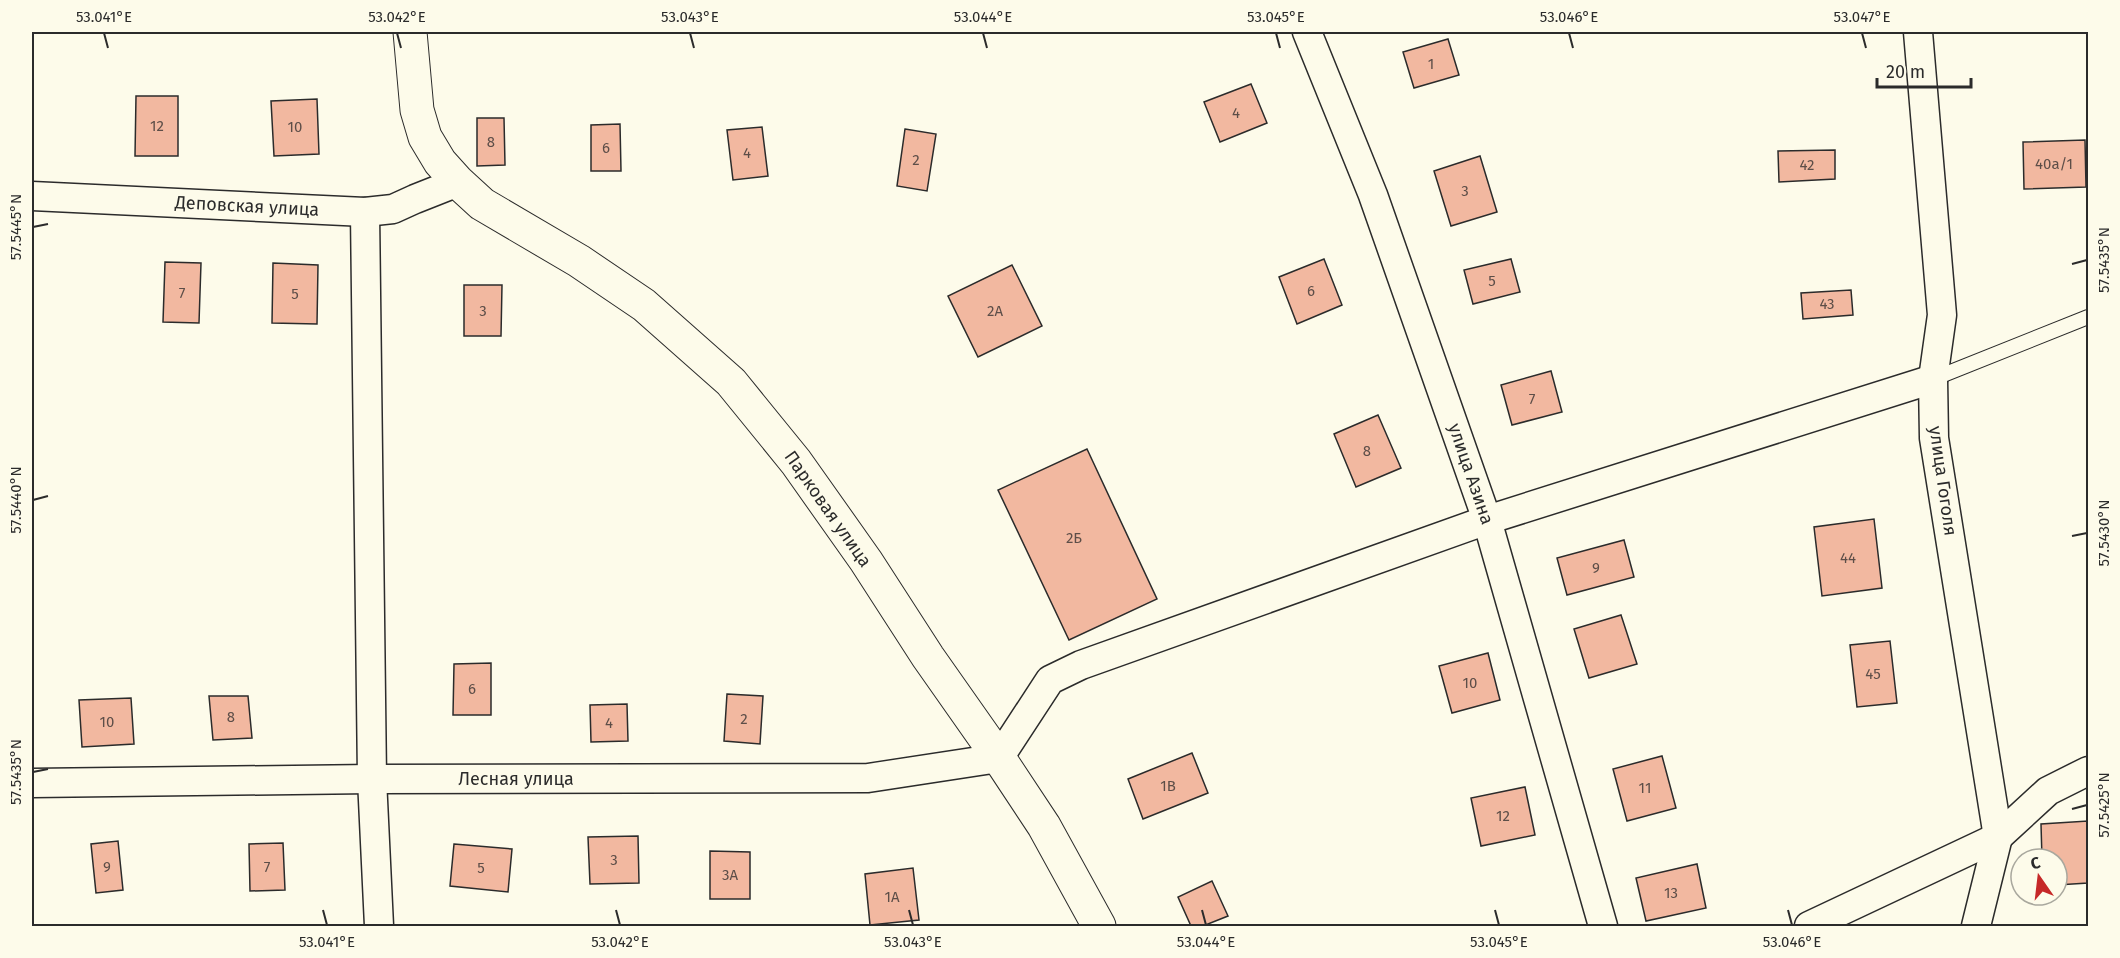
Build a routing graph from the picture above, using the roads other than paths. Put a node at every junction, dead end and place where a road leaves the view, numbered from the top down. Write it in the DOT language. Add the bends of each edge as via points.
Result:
graph roads {
  1 [pos="410,32"];
  2 [pos="1307,32"];
  3 [pos="1918,32"];
  4 [pos="458,182"];
  5 [pos="32,195"];
  6 [pos="365,212"];
  7 [pos="2088,317"];
  8 [pos="1933,379"];
  9 [pos="1487,520"];
  10 [pos="999,758"];
  11 [pos="2088,771"];
  12 [pos="372,779"];
  13 [pos="32,783"];
  14 [pos="1998,837"];
  15 [pos="379,927"];
  16 [pos="1099,927"];
  17 [pos="1603,927"];
  18 [pos="1809,927"];
  19 [pos="1976,927"];
  1 -- 4 [label="main road, Парковая улица" via="417,110 425,137"];
  2 -- 9 [label="street, улица Азина" via="1373,195"];
  3 -- 8 [label="street, улица Гоголя" via="1942,315"];
  4 -- 6 [label="street, Деповская улица" via="393,209"];
  4 -- 10 [label="main road, Парковая улица" via="482,204 644,305 730,382 802,471"];
  5 -- 6 [label="street, Деповская улица"];
  6 -- 12 [label="street"];
  7 -- 8 [label="lane"];
  8 -- 9 [label="street"];
  8 -- 14 [label="street, улица Гоголя" via="1934,438"];
  9 -- 10 [label="street" via="1081,665 1050,680"];
  9 -- 17 [label="street, улица Азина"];
  10 -- 12 [label="street, Лесная улица" via="868,778"];
  10 -- 16 [label="main road, Парковая улица" via="1044,826"];
  11 -- 14 [label="street" via="2048,791"];
  12 -- 13 [label="street, Лесная улица"];
  12 -- 15 [label="street"];
  14 -- 18 [label="street"];
  14 -- 19 [label="street, улица Гоголя"];
}
